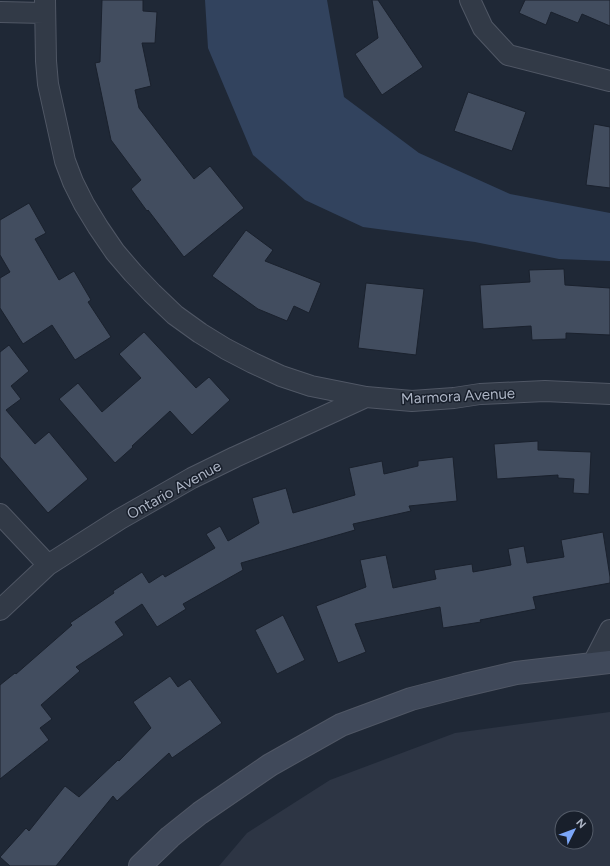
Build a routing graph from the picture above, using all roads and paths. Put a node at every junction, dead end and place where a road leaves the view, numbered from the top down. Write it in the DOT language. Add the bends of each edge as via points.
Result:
graph roads {
  1 [pos="470,0"];
  2 [pos="45,6"];
  3 [pos="0,12"];
  4 [pos="610,81"];
  5 [pos="610,394"];
  6 [pos="366,397"];
  7 [pos="0,514"];
  8 [pos="48,565"];
  9 [pos="0,610"];
  10 [pos="610,630"];
  11 [pos="602,662"];
  12 [pos="140,866"];
  1 -- 4 [label="street" via="483,28 508,55"];
  2 -- 3 [label="street"];
  2 -- 6 [label="street, Marmora Avenue" via="48,84 65,160 84,204 111,246 129,268 175,315 226,349 281,376 311,386"];
  5 -- 6 [label="street, Marmora Avenue" via="546,391 412,401"];
  6 -- 8 [label="street, Ontario Avenue" via="192,478 120,519"];
  7 -- 8 [label="street"];
  8 -- 9 [label="street, Ontario Avenue"];
  10 -- 11 [label="street"];
  11 -- 12 [label="street" via="516,673 465,685 411,699 341,726 270,765 200,813"];
}
